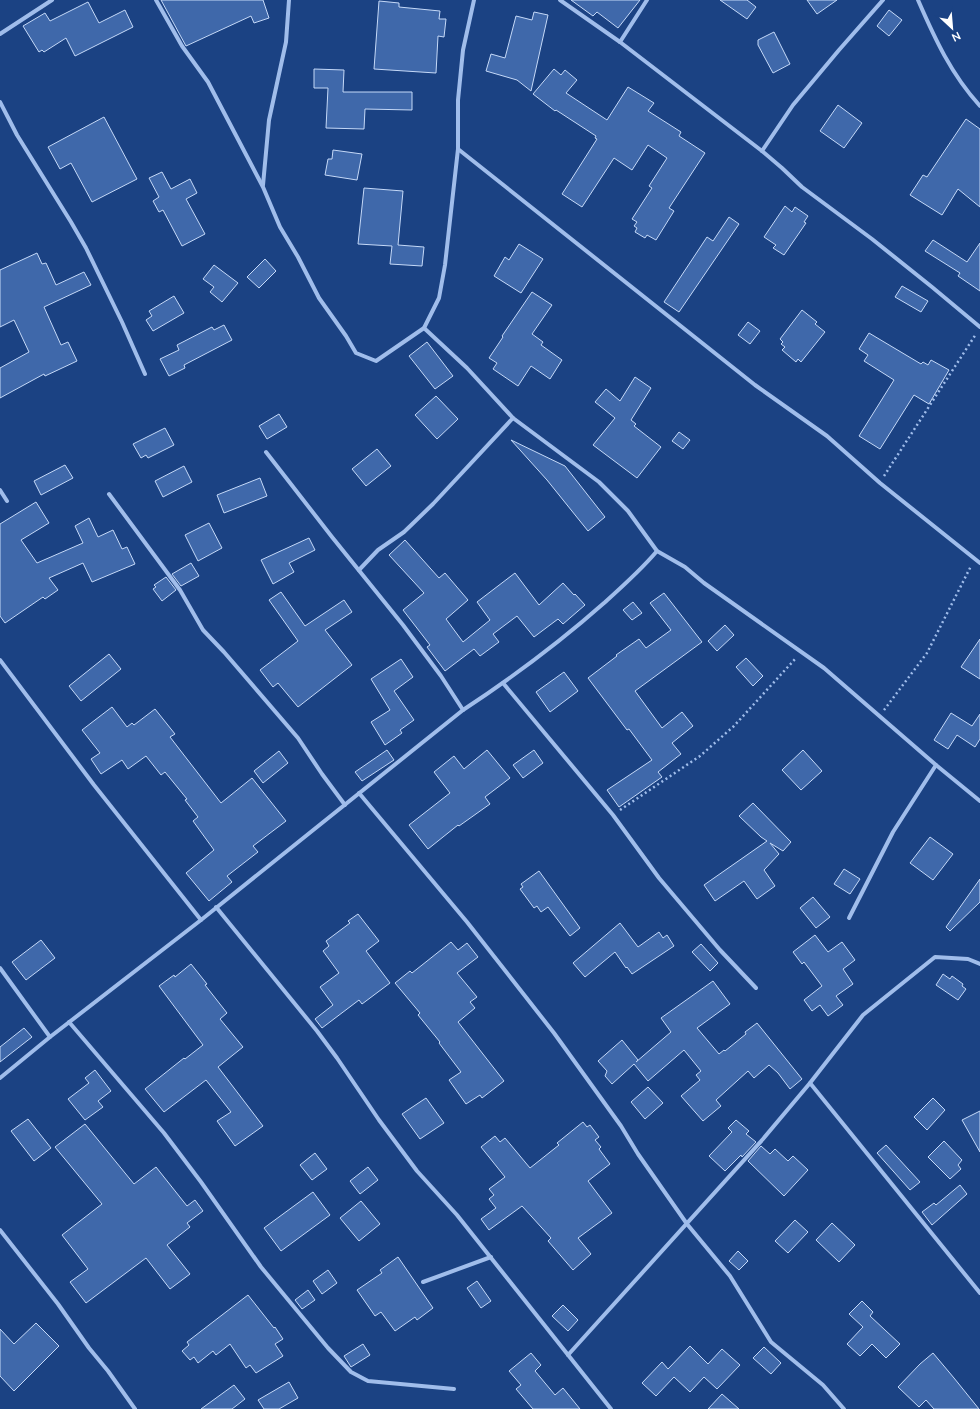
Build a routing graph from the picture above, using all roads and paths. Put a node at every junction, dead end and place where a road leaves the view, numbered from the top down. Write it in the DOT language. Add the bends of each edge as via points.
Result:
graph roads {
  1 [pos="52,0"];
  2 [pos="156,0"];
  3 [pos="289,0"];
  4 [pos="474,0"];
  5 [pos="560,0"];
  6 [pos="647,0"];
  7 [pos="883,0"];
  8 [pos="918,0"];
  9 [pos="0,34"];
  10 [pos="620,42"];
  11 [pos="0,102"];
  12 [pos="980,106"];
  13 [pos="458,149"];
  14 [pos="762,151"];
  15 [pos="263,187"];
  16 [pos="424,328"];
  17 [pos="980,328"];
  18 [pos="145,374"];
  19 [pos="513,418"];
  20 [pos="266,452"];
  21 [pos="880,483"];
  22 [pos="0,490"];
  23 [pos="109,494"];
  24 [pos="7,501"];
  25 [pos="657,551"];
  26 [pos="974,558"];
  27 [pos="980,563"];
  28 [pos="359,570"];
  29 [pos="801,652"];
  30 [pos="0,660"];
  31 [pos="503,683"];
  32 [pos="464,710"];
  33 [pos="880,716"];
  34 [pos="936,765"];
  35 [pos="359,793"];
  36 [pos="980,801"];
  37 [pos="345,805"];
  38 [pos="613,815"];
  39 [pos="216,907"];
  40 [pos="849,918"];
  41 [pos="201,920"];
  42 [pos="980,964"];
  43 [pos="0,968"];
  44 [pos="756,988"];
  45 [pos="70,1022"];
  46 [pos="50,1037"];
  47 [pos="0,1078"];
  48 [pos="810,1083"];
  49 [pos="687,1224"];
  50 [pos="0,1230"];
  51 [pos="491,1257"];
  52 [pos="423,1282"];
  53 [pos="980,1293"];
  54 [pos="568,1355"];
  55 [pos="454,1389"];
  56 [pos="135,1409"];
  57 [pos="612,1409"];
  58 [pos="844,1409"];
  1 -- 9 [label="street"];
  2 -- 15 [label="street" via="182,46 208,82"];
  3 -- 15 [label="street" via="286,42 269,120"];
  4 -- 13 [label="street" via="463,50 458,100"];
  5 -- 10 [label="street"];
  6 -- 10 [label="street"];
  7 -- 14 [label="street" via="793,105"];
  8 -- 12 [label="street" via="949,65"];
  10 -- 14 [label="street"];
  11 -- 18 [label="street" via="17,136 86,248"];
  13 -- 16 [label="street" via="439,298"];
  13 -- 21 [label="street" via="755,385 827,436"];
  14 -- 17 [label="street" via="802,187 878,244"];
  15 -- 16 [label="street" via="280,227 318,298 356,353 376,361"];
  16 -- 19 [label="street" via="467,368"];
  17 -- 21 [label="path"];
  19 -- 25 [label="street" via="599,482 628,511"];
  19 -- 28 [label="street" via="433,504 404,532 378,550"];
  20 -- 28 [label="street"];
  21 -- 26 [label="street"];
  22 -- 24 [label="street"];
  23 -- 37 [label="street" via="180,590 204,630 298,738"];
  25 -- 29 [label="street" via="686,567 704,583"];
  25 -- 31 [label="street" via="641,570 572,632"];
  26 -- 27 [label="street"];
  26 -- 33 [label="path" via="927,653"];
  28 -- 32 [label="street" via="432,663"];
  29 -- 33 [label="street" via="824,668"];
  29 -- 38 [label="path" via="734,726 700,756"];
  30 -- 41 [label="street" via="94,785"];
  31 -- 32 [label="street"];
  31 -- 38 [label="street"];
  32 -- 35 [label="street"];
  33 -- 34 [label="street"];
  34 -- 36 [label="street"];
  34 -- 40 [label="street" via="893,832"];
  35 -- 37 [label="street"];
  35 -- 49 [label="street" via="467,922 554,1033"];
  37 -- 39 [label="street"];
  38 -- 44 [label="street" via="659,878"];
  39 -- 41 [label="street"];
  39 -- 51 [label="street" via="317,1031 417,1171"];
  41 -- 45 [label="street"];
  42 -- 48 [label="street" via="968,959 935,957 863,1015"];
  43 -- 46 [label="street"];
  45 -- 46 [label="street"];
  45 -- 55 [label="street" via="164,1134 261,1267 328,1348 352,1372 368,1381"];
  46 -- 47 [label="street"];
  48 -- 49 [label="street"];
  48 -- 53 [label="street"];
  49 -- 54 [label="street"];
  49 -- 58 [label="street" via="730,1276 771,1342 824,1385"];
  50 -- 56 [label="street"];
  51 -- 52 [label="street"];
  51 -- 54 [label="street"];
  54 -- 57 [label="street"];
}
